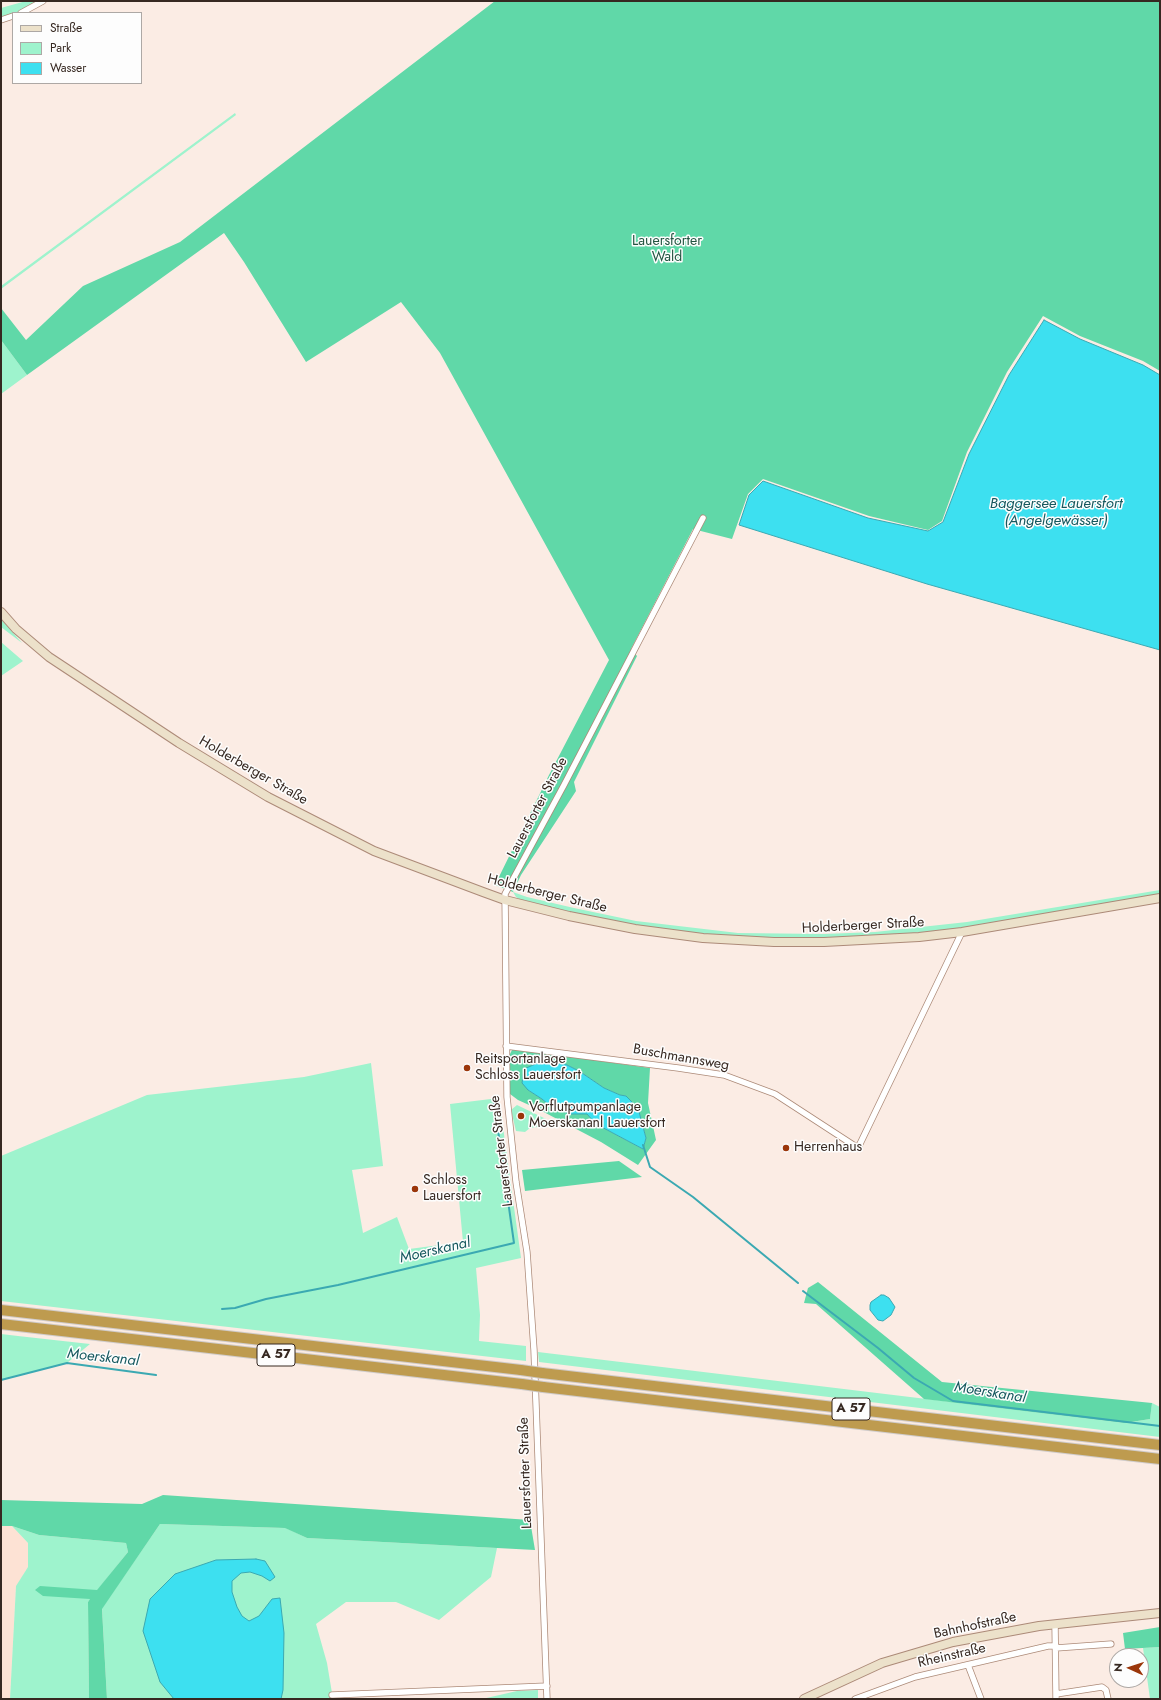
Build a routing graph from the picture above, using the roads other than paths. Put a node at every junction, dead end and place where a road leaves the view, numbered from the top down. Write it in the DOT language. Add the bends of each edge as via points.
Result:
graph roads {
  1 [pos="43,1"];
  2 [pos="23,12"];
  3 [pos="12,16"];
  4 [pos="1,20"];
  5 [pos="703,518"];
  6 [pos="1,612"];
  7 [pos="1160,898"];
  8 [pos="505,900"];
  9 [pos="962,932"];
  10 [pos="506,1046"];
  11 [pos="1,1310"];
  12 [pos="1,1324"];
  13 [pos="1160,1445"];
  14 [pos="1160,1459"];
  15 [pos="1160,1613"];
  16 [pos="1055,1624"];
  17 [pos="1111,1644"];
  18 [pos="1056,1647"];
  19 [pos="968,1665"];
  20 [pos="547,1686"];
  21 [pos="332,1695"];
  22 [pos="1056,1696"];
  23 [pos="863,1697"];
  24 [pos="547,1699"];
  25 [pos="804,1699"];
  26 [pos="855,1699"];
  27 [pos="981,1699"];
  28 [pos="1108,1699"];
  1 -- 2 [label="street"];
  3 -- 4 [label="street"];
  5 -- 8 [label="street, Lauersforter Straße" via="505,894"];
  6 -- 8 [label="main road, Holderberger Straße" via="16,630 49,657 179,743 268,797 374,850"];
  7 -- 9 [label="main road, Holderberger Straße"];
  8 -- 9 [label="main road, Holderberger Straße" via="635,929 724,940 824,942"];
  8 -- 10 [label="street, Lauersforter Straße"];
  9 -- 10 [label="street, Buschmannsweg" via="858,1148 775,1094 724,1076"];
  10 -- 20 [label="street, Lauersforter Straße" via="507,1097 527,1252 534,1350"];
  11 -- 13 [label="highway, A 57, bridge"];
  12 -- 14 [label="highway, A 57, bridge"];
  15 -- 16 [label="main road, Bahnhofstraße"];
  16 -- 18 [label="street"];
  16 -- 25 [label="main road, Bahnhofstraße" via="999,1632 882,1663"];
  17 -- 18 [label="street, Rheinstraße"];
  18 -- 19 [label="street, Rheinstraße" via="1048,1646"];
  18 -- 22 [label="street"];
  19 -- 23 [label="street, Rheinstraße" via="916,1677"];
  19 -- 27 [label="street"];
  20 -- 21 [label="street"];
  20 -- 24 [label="street, Lauersforter Straße"];
  22 -- 28 [label="street" via="1102,1688 1106,1690"];
  23 -- 26 [label="street, Rheinstraße"];
}
